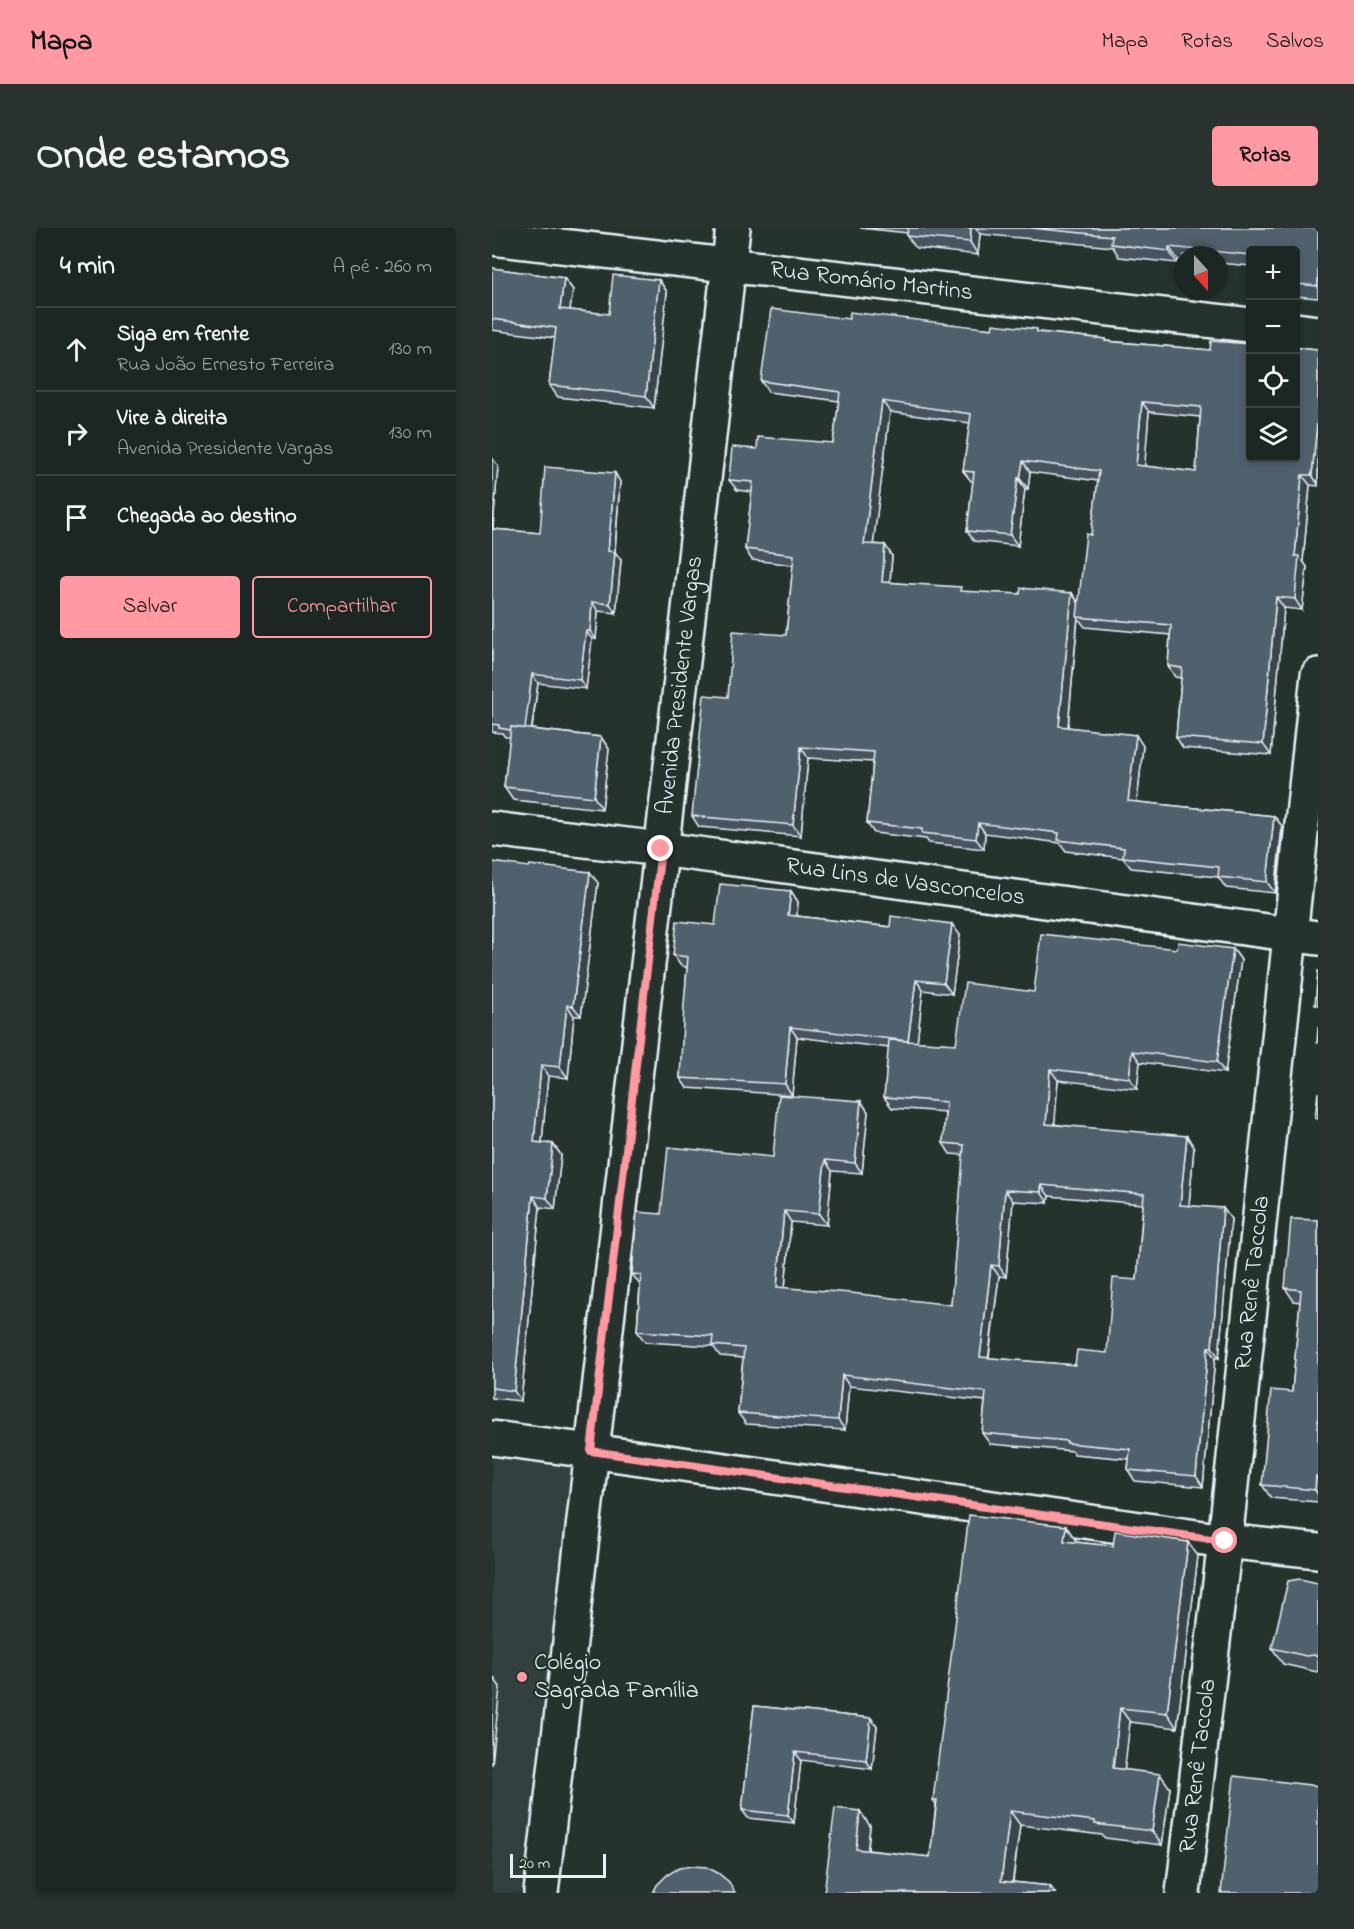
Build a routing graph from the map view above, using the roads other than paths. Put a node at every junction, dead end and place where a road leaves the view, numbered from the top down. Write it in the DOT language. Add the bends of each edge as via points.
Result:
graph roads {
  1 [pos="733,228"];
  2 [pos="492,238"];
  3 [pos="729,266"];
  4 [pos="1246,324"];
  5 [pos="1300,331"];
  6 [pos="1318,333"];
  7 [pos="1318,675"];
  8 [pos="492,829"];
  9 [pos="661,849"];
  10 [pos="1303,936"];
  11 [pos="492,1438"];
  12 [pos="591,1451"];
  13 [pos="1225,1541"];
  14 [pos="1318,1551"];
  15 [pos="541,1893"];
  16 [pos="1182,1893"];
  1 -- 3 [label="street, Avenida Presidente Vargas"];
  2 -- 3 [label="street, Rua Romário Martins"];
  3 -- 4 [label="street, Rua Romário Martins"];
  3 -- 9 [label="street, Avenida Presidente Vargas"];
  5 -- 6 [label="street"];
  7 -- 10 [label="street, Rua Renê Taccola"];
  8 -- 9 [label="street, Rua Lins de Vasconcelos"];
  9 -- 10 [label="street, Rua Lins de Vasconcelos"];
  9 -- 12 [label="street, Avenida Presidente Vargas"];
  10 -- 13 [label="street, Rua Renê Taccola"];
  11 -- 12 [label="street"];
  12 -- 13 [label="street"];
  12 -- 15 [label="street, Avenida Presidente Vargas"];
  13 -- 14 [label="street"];
  13 -- 16 [label="street, Rua Renê Taccola"];
}
